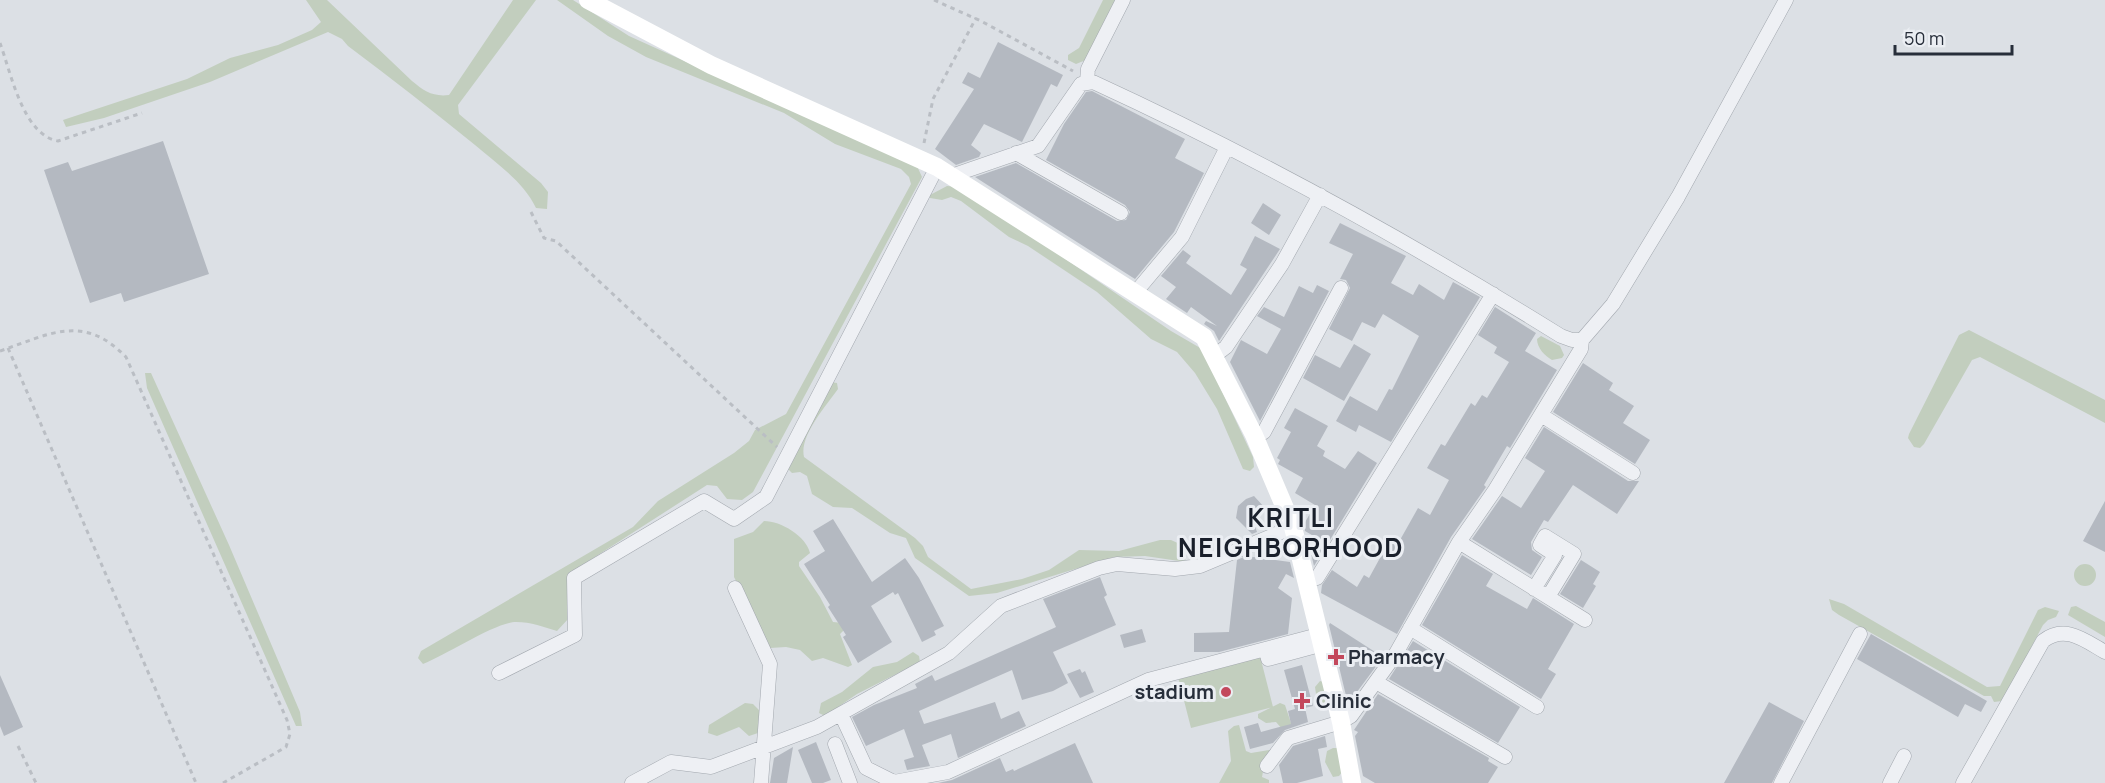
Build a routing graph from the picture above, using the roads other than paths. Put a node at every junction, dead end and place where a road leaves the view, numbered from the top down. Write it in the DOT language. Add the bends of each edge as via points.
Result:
graph roads {
  1 [pos="588,0"];
  2 [pos="1123,0"];
  3 [pos="1786,0"];
  4 [pos="1087,81"];
  5 [pos="1226,149"];
  6 [pos="1022,156"];
  7 [pos="936,167"];
  8 [pos="1320,195"];
  9 [pos="1121,213"];
  10 [pos="1341,288"];
  11 [pos="1134,293"];
  12 [pos="1493,294"];
  13 [pos="1582,340"];
  14 [pos="1214,357"];
  15 [pos="1541,415"];
  16 [pos="1255,438"];
  17 [pos="1633,473"];
  18 [pos="1293,527"];
  19 [pos="1459,542"];
  20 [pos="1306,582"];
  21 [pos="735,588"];
  22 [pos="1534,589"];
  23 [pos="1548,597"];
  24 [pos="1585,620"];
  25 [pos="1410,628"];
  26 [pos="1860,634"];
  27 [pos="1319,640"];
  28 [pos="2105,652"];
  29 [pos="499,673"];
  30 [pos="1376,682"];
  31 [pos="1537,707"];
  32 [pos="841,714"];
  33 [pos="1341,722"];
  34 [pos="835,744"];
  35 [pos="766,747"];
  36 [pos="1904,756"];
  37 [pos="1505,757"];
  38 [pos="1267,766"];
  39 [pos="632,783"];
  40 [pos="762,783"];
  41 [pos="850,783"];
  42 [pos="1352,783"];
  43 [pos="1781,783"];
  44 [pos="1890,783"];
  45 [pos="1963,783"];
  1 -- 7 [label="street" via="720,70"];
  2 -- 4 [label="street" via="1088,69"];
  3 -- 13 [label="street" via="1678,198 1613,304"];
  4 -- 5 [label="street"];
  4 -- 6 [label="street" via="1077,88 1038,146"];
  5 -- 8 [label="street"];
  5 -- 11 [label="street" via="1182,237"];
  6 -- 7 [label="street"];
  6 -- 9 [label="street"];
  7 -- 11 [label="street"];
  7 -- 29 [label="street" via="766,497 734,519 704,501 574,578 575,635"];
  8 -- 12 [label="street"];
  8 -- 14 [label="street" via="1282,264 1226,347"];
  10 -- 16 [label="street" via="1264,432"];
  11 -- 14 [label="street" via="1204,337"];
  12 -- 13 [label="street" via="1561,336"];
  12 -- 20 [label="street" via="1317,578"];
  13 -- 15 [label="street" via="1581,349"];
  14 -- 16 [label="street"];
  15 -- 17 [label="street"];
  15 -- 19 [label="street"];
  16 -- 18 [label="street"];
  18 -- 20 [label="street"];
  18 -- 32 [label="street" via="1200,566 1175,569 1117,564 1001,606 949,653"];
  19 -- 22 [label="street"];
  19 -- 25 [label="street"];
  20 -- 27 [label="street"];
  21 -- 35 [label="street" via="770,664"];
  22 -- 23 [label="street"];
  22 -- 23 [label="street" via="1555,555 1539,545 1545,536 1574,554"];
  23 -- 24 [label="street"];
  25 -- 30 [label="street"];
  25 -- 31 [label="street"];
  26 -- 43 [label="street"];
  27 -- 32 [label="street" via="1268,659 1266,650 1148,680 948,772 894,782 866,768"];
  27 -- 33 [label="street"];
  28 -- 45 [label="street" via="2069,633 2055,634 2043,641"];
  30 -- 33 [label="street" via="1351,716"];
  30 -- 37 [label="street"];
  32 -- 35 [label="street"];
  33 -- 38 [label="street" via="1288,738"];
  33 -- 42 [label="street"];
  34 -- 41 [label="street"];
  35 -- 39 [label="street" via="711,767 671,762"];
  35 -- 40 [label="street"];
  36 -- 44 [label="street"];
}
